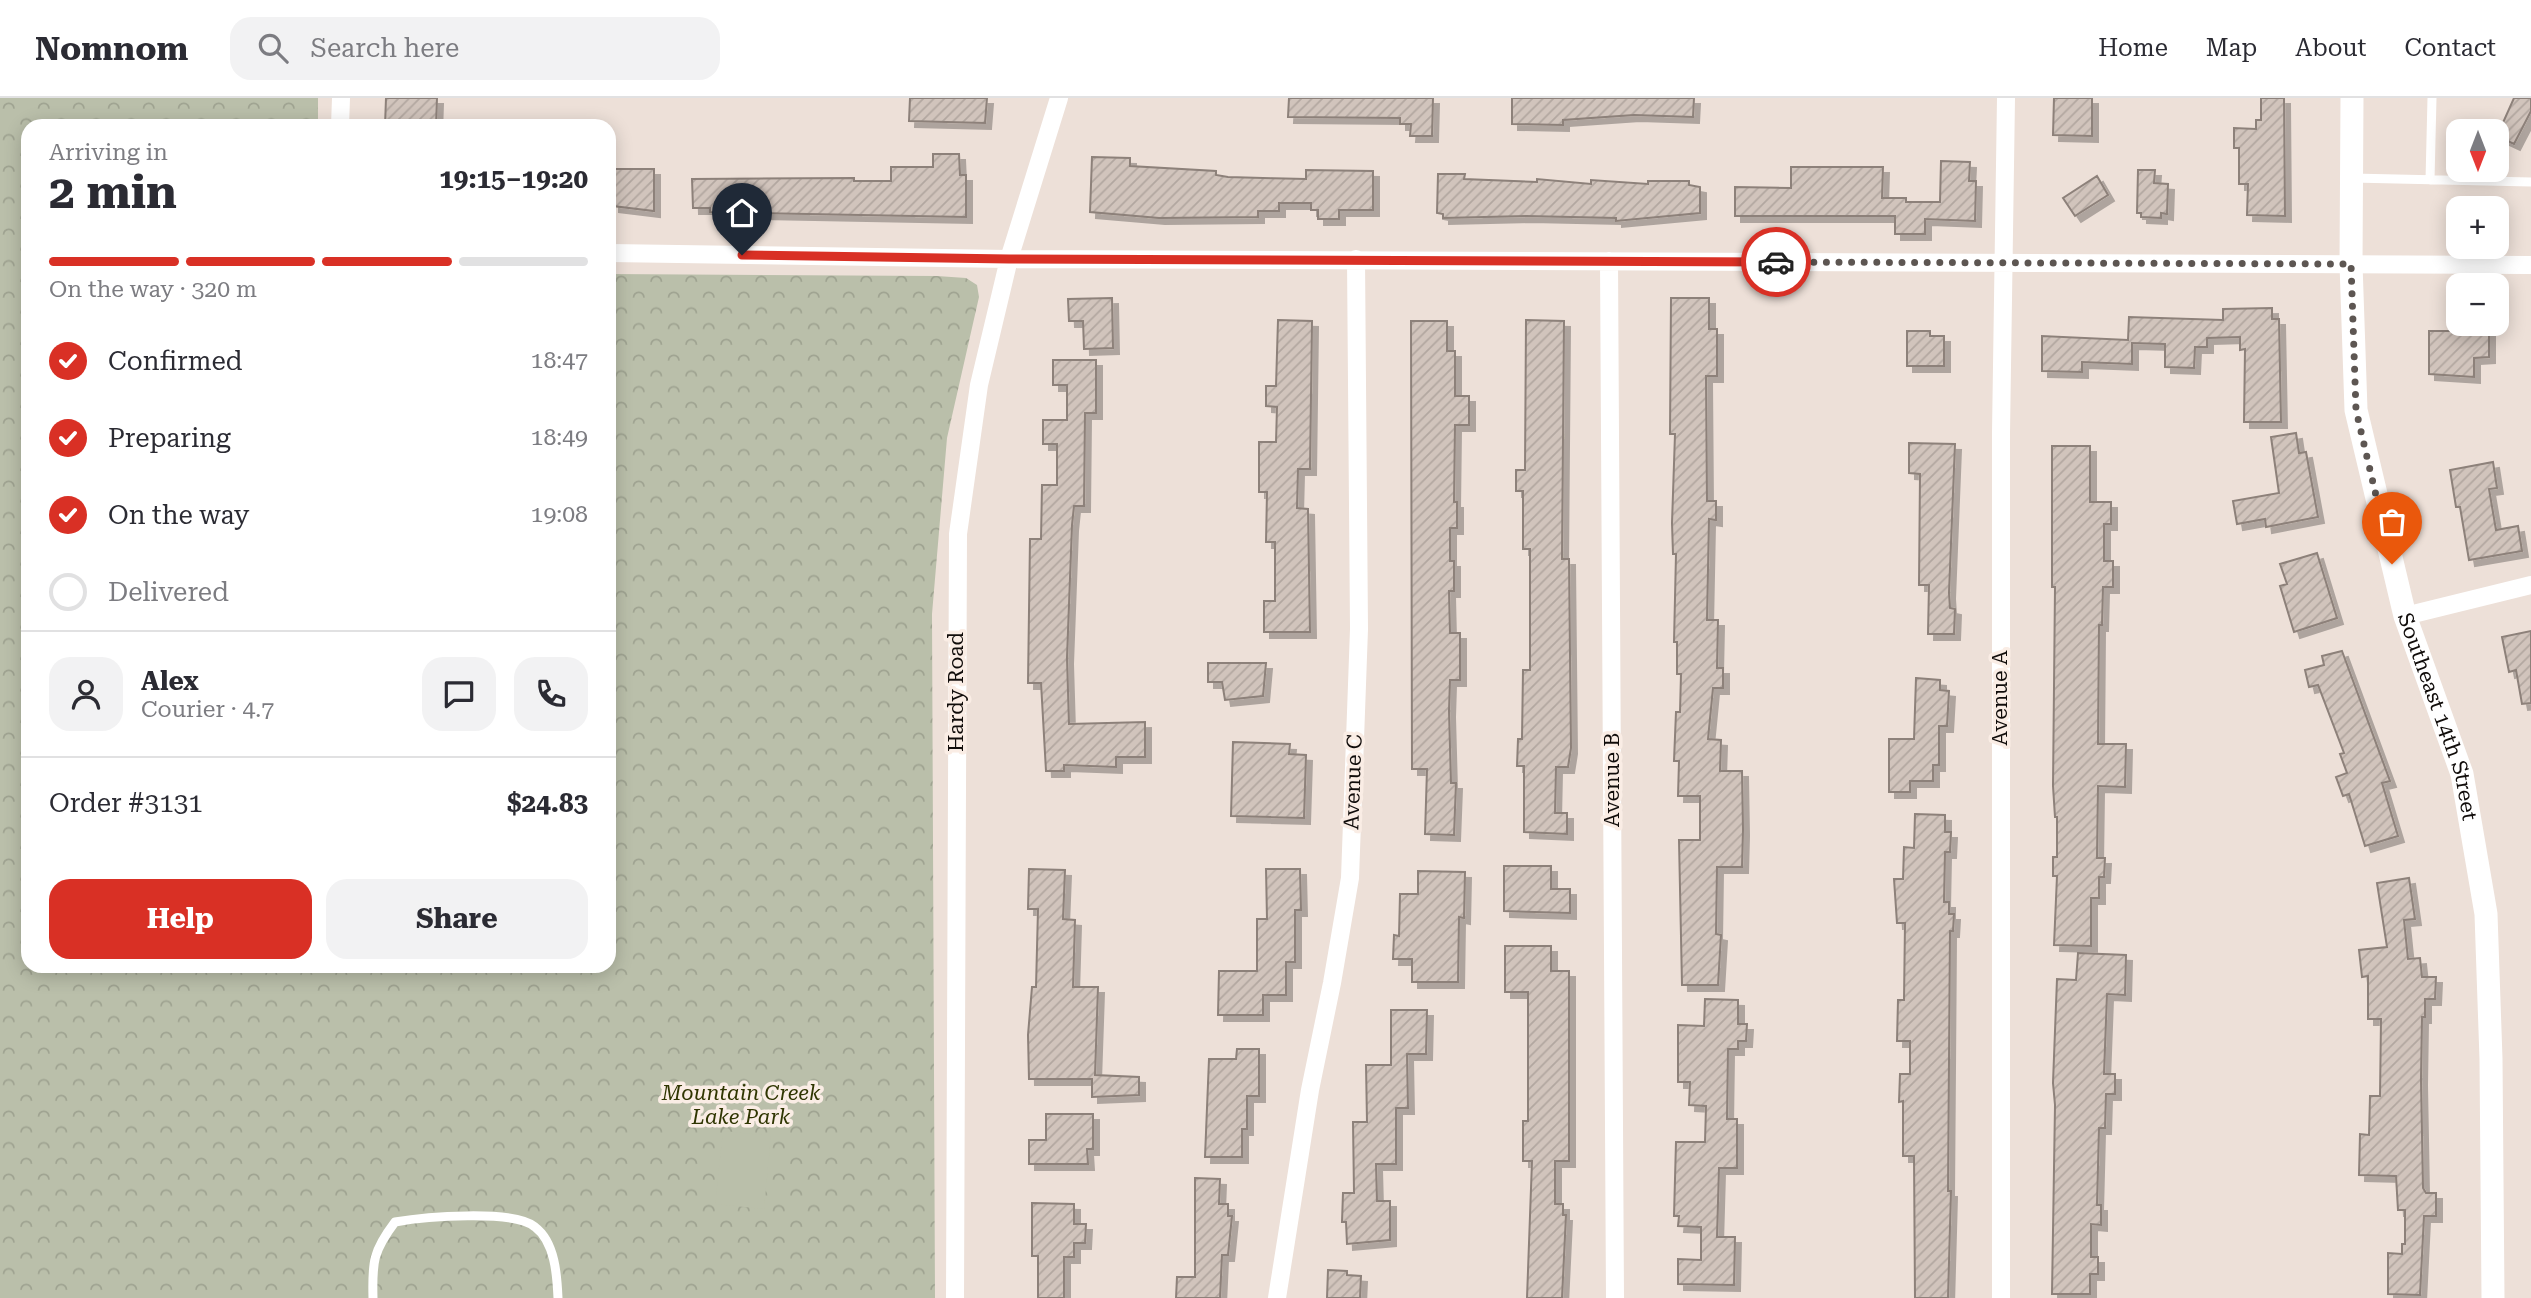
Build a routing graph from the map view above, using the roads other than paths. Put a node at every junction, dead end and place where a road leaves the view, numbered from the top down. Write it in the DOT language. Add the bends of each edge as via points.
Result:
graph roads {
  1 [pos="341,98"];
  2 [pos="1059,98"];
  3 [pos="2006,98"];
  4 [pos="2352,98"];
  5 [pos="2432,98"];
  6 [pos="340,119"];
  7 [pos="2351,178"];
  8 [pos="2431,180"];
  9 [pos="2531,182"];
  10 [pos="616,253"];
  11 [pos="1009,259"];
  12 [pos="1356,259"];
  13 [pos="1609,261"];
  14 [pos="2002,263"];
  15 [pos="2351,264"];
  16 [pos="2531,265"];
  17 [pos="2531,585"];
  18 [pos="2404,616"];
  19 [pos="373,1298"];
  20 [pos="558,1298"];
  21 [pos="955,1298"];
  22 [pos="1277,1298"];
  23 [pos="1615,1298"];
  24 [pos="2001,1298"];
  25 [pos="2493,1298"];
  1 -- 6 [label="street"];
  2 -- 11 [label="street, Hardy Road"];
  3 -- 14 [label="street, Avenue A"];
  4 -- 7 [label="street, Southeast 14th Street"];
  5 -- 8 [label="lane"];
  7 -- 8 [label="lane"];
  7 -- 15 [label="street, Southeast 14th Street"];
  8 -- 9 [label="lane"];
  10 -- 11 [label="street"];
  11 -- 12 [label="street"];
  11 -- 21 [label="street, Hardy Road" via="979,385 958,534"];
  12 -- 13 [label="street"];
  12 -- 22 [label="street, Avenue C" via="1359,629 1350,878"];
  13 -- 14 [label="street"];
  13 -- 23 [label="street, Avenue B"];
  14 -- 15 [label="street"];
  14 -- 24 [label="street, Avenue A"];
  15 -- 16 [label="street"];
  15 -- 18 [label="street, Southeast 14th Street" via="2356,410"];
  17 -- 18 [label="street"];
  18 -- 25 [label="street, Southeast 14th Street" via="2462,774 2486,914"];
  19 -- 20 [label="lane" via="377,1245 395,1222 424,1217 505,1217 535,1226 551,1249"];
}
